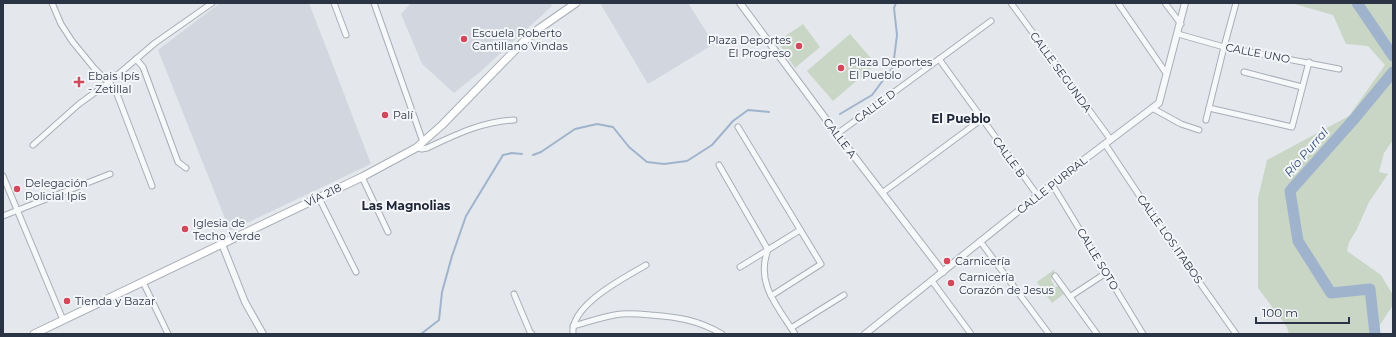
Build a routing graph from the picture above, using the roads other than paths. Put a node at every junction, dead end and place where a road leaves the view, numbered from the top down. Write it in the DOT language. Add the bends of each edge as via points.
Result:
graph roads {
  1 [pos="52,3"];
  2 [pos="212,3"];
  3 [pos="334,3"];
  4 [pos="374,3"];
  5 [pos="576,3"];
  6 [pos="740,3"];
  7 [pos="1011,3"];
  8 [pos="1118,3"];
  9 [pos="1165,3"];
  10 [pos="1185,3"];
  11 [pos="1236,3"];
  12 [pos="991,21"];
  13 [pos="1181,24"];
  14 [pos="1178,34"];
  15 [pos="346,35"];
  16 [pos="1224,47"];
  17 [pos="136,58"];
  18 [pos="939,59"];
  19 [pos="1309,62"];
  20 [pos="1338,69"];
  21 [pos="1244,72"];
  22 [pos="1166,73"];
  23 [pos="108,83"];
  24 [pos="1302,87"];
  25 [pos="1152,108"];
  26 [pos="1209,108"];
  27 [pos="982,119"];
  28 [pos="514,120"];
  29 [pos="1206,120"];
  30 [pos="738,126"];
  31 [pos="1199,130"];
  32 [pos="837,134"];
  33 [pos="1110,140"];
  34 [pos="424,142"];
  35 [pos="1105,144"];
  36 [pos="32,145"];
  37 [pos="416,148"];
  38 [pos="719,165"];
  39 [pos="186,168"];
  40 [pos="110,174"];
  41 [pos="3,176"];
  42 [pos="362,177"];
  43 [pos="1052,184"];
  44 [pos="152,186"];
  45 [pos="882,193"];
  46 [pos="1038,196"];
  47 [pos="319,198"];
  48 [pos="17,210"];
  49 [pos="3,216"];
  50 [pos="800,230"];
  51 [pos="388,232"];
  52 [pos="980,241"];
  53 [pos="222,244"];
  54 [pos="768,250"];
  55 [pos="646,265"];
  56 [pos="740,267"];
  57 [pos="356,272"];
  58 [pos="943,272"];
  59 [pos="1106,273"];
  60 [pos="1055,276"];
  61 [pos="932,281"];
  62 [pos="143,282"];
  63 [pos="514,294"];
  64 [pos="844,295"];
  65 [pos="771,296"];
  66 [pos="1070,296"];
  67 [pos="63,320"];
  68 [pos="573,326"];
  69 [pos="791,328"];
  70 [pos="34,334"];
  71 [pos="168,334"];
  72 [pos="263,334"];
  73 [pos="532,334"];
  74 [pos="573,334"];
  75 [pos="722,334"];
  76 [pos="795,334"];
  77 [pos="865,334"];
  78 [pos="972,334"];
  79 [pos="1049,334"];
  80 [pos="1097,334"];
  81 [pos="1143,334"];
  82 [pos="1236,334"];
  1 -- 23 [label="street" via="72,41"];
  2 -- 17 [label="street"];
  3 -- 15 [label="street"];
  4 -- 34 [label="street"];
  5 -- 34 [label="main road, VÍA 218" via="524,41"];
  6 -- 32 [label="street, CALLE A"];
  7 -- 33 [label="street, CALLE SEGUNDA"];
  8 -- 22 [label="street"];
  9 -- 13 [label="street"];
  10 -- 13 [label="street, CALLE PURRAL"];
  11 -- 16 [label="street"];
  12 -- 18 [label="street, CALLE D"];
  13 -- 14 [label="street, CALLE PURRAL"];
  14 -- 16 [label="street, CALLE UNO"];
  14 -- 22 [label="street, CALLE PURRAL"];
  16 -- 19 [label="street, CALLE UNO"];
  16 -- 26 [label="street"];
  17 -- 23 [label="street"];
  17 -- 39 [label="street" via="143,67 178,162"];
  18 -- 27 [label="street, CALLE B"];
  18 -- 32 [label="street, CALLE D"];
  19 -- 20 [label="street, CALLE UNO"];
  19 -- 24 [label="street"];
  21 -- 24 [label="street"];
  22 -- 25 [label="street, CALLE PURRAL" via="1160,103"];
  23 -- 36 [label="street" via="79,104"];
  23 -- 44 [label="street" via="117,94"];
  24 -- 26 [label="street" via="1292,126"];
  25 -- 31 [label="street" via="1181,124"];
  25 -- 33 [label="street, CALLE PURRAL"];
  26 -- 29 [label="street"];
  27 -- 45 [label="street"];
  27 -- 46 [label="street, CALLE B"];
  28 -- 37 [label="street" via="479,126 427,148"];
  30 -- 50 [label="street"];
  32 -- 45 [label="street, CALLE A"];
  33 -- 35 [label="street, CALLE PURRAL"];
  34 -- 37 [label="main road, VÍA 218"];
  35 -- 43 [label="street, CALLE PURRAL"];
  35 -- 82 [label="street, CALLE LOS ITABOS"];
  37 -- 42 [label="main road, VÍA 218"];
  38 -- 54 [label="street"];
  40 -- 48 [label="street"];
  41 -- 48 [label="street"];
  42 -- 47 [label="main road, VÍA 218"];
  42 -- 51 [label="street"];
  43 -- 46 [label="street, CALLE PURRAL"];
  43 -- 59 [label="street, CALLE SOTO"];
  45 -- 58 [label="street, CALLE A"];
  46 -- 52 [label="street, CALLE PURRAL"];
  47 -- 53 [label="main road, VÍA 218"];
  47 -- 57 [label="street"];
  48 -- 49 [label="street"];
  48 -- 67 [label="street"];
  50 -- 54 [label="street"];
  50 -- 65 [label="street" via="821,264"];
  52 -- 58 [label="street, CALLE PURRAL"];
  52 -- 79 [label="street"];
  53 -- 62 [label="main road, VÍA 218"];
  53 -- 72 [label="street" via="245,302"];
  54 -- 56 [label="street"];
  54 -- 65 [label="street" via="763,272"];
  55 -- 68 [label="street" via="591,301 582,310"];
  58 -- 61 [label="street, CALLE PURRAL"];
  59 -- 66 [label="street"];
  59 -- 81 [label="street, CALLE SOTO"];
  60 -- 66 [label="street"];
  61 -- 77 [label="street, CALLE PURRAL"];
  61 -- 78 [label="street"];
  62 -- 67 [label="main road, VÍA 218"];
  62 -- 71 [label="street"];
  63 -- 73 [label="street"];
  64 -- 69 [label="street"];
  65 -- 69 [label="street"];
  66 -- 80 [label="street"];
  67 -- 70 [label="main road, VÍA 218"];
  68 -- 74 [label="street"];
  68 -- 75 [label="street" via="619,314 633,314 695,321"];
  69 -- 76 [label="street"];
}
